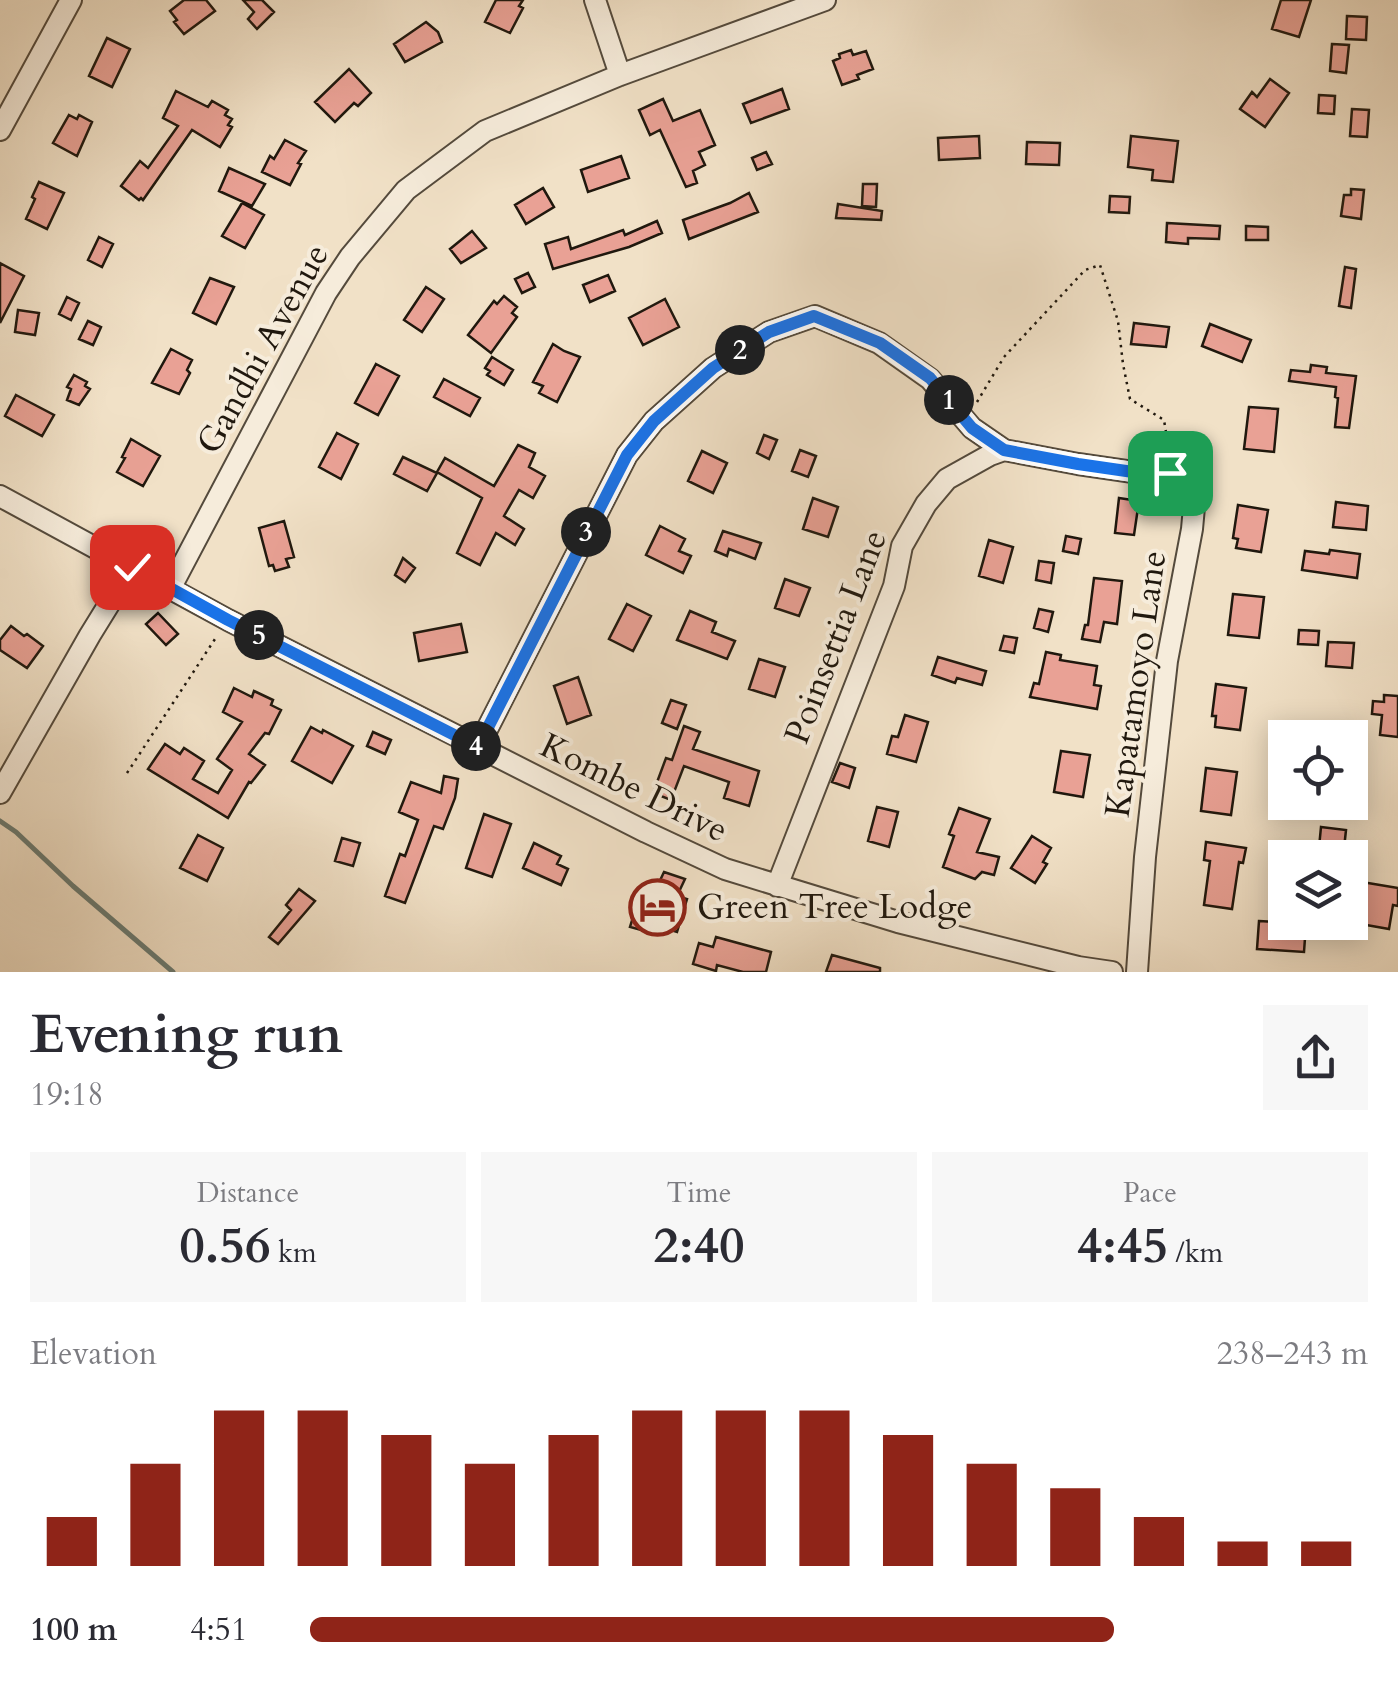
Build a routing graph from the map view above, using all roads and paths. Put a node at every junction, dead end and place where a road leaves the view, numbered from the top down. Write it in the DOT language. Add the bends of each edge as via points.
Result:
graph roads {
  1 [pos="71,0"];
  2 [pos="595,0"];
  3 [pos="826,0"];
  4 [pos="620,75"];
  5 [pos="0,130"];
  6 [pos="966,420"];
  7 [pos="1004,450"];
  8 [pos="1170,473"];
  9 [pos="0,496"];
  10 [pos="132,567"];
  11 [pos="171,587"];
  12 [pos="228,620"];
  13 [pos="478,747"];
  14 [pos="127,773"];
  15 [pos="0,793"];
  16 [pos="778,886"];
  17 [pos="1112,972"];
  18 [pos="1137,972"];
  1 -- 5 [label="street"];
  2 -- 4 [label="street"];
  3 -- 4 [label="street, Gandhi Avenue"];
  4 -- 11 [label="street, Gandhi Avenue" via="485,131 406,190 326,293"];
  6 -- 7 [label="street"];
  6 -- 8 [label="path" via="1004,357 1085,270 1100,265 1118,321 1130,399 1164,420"];
  6 -- 13 [label="street" via="930,378 880,343 814,316 769,332 713,368 627,455"];
  7 -- 8 [label="street"];
  7 -- 16 [label="street, Poinsettia Lane" via="947,479 902,546 894,586"];
  8 -- 18 [label="street, Kapatamoyo Lane" via="1190,476 1196,485 1167,661"];
  9 -- 10 [label="street, Kombe Drive"];
  10 -- 11 [label="street, Kombe Drive"];
  10 -- 15 [label="street"];
  11 -- 12 [label="street, Kombe Drive"];
  12 -- 13 [label="street, Kombe Drive"];
  12 -- 14 [label="path"];
  13 -- 16 [label="street, Kombe Drive" via="724,870"];
  16 -- 17 [label="street, Kombe Drive"];
}
